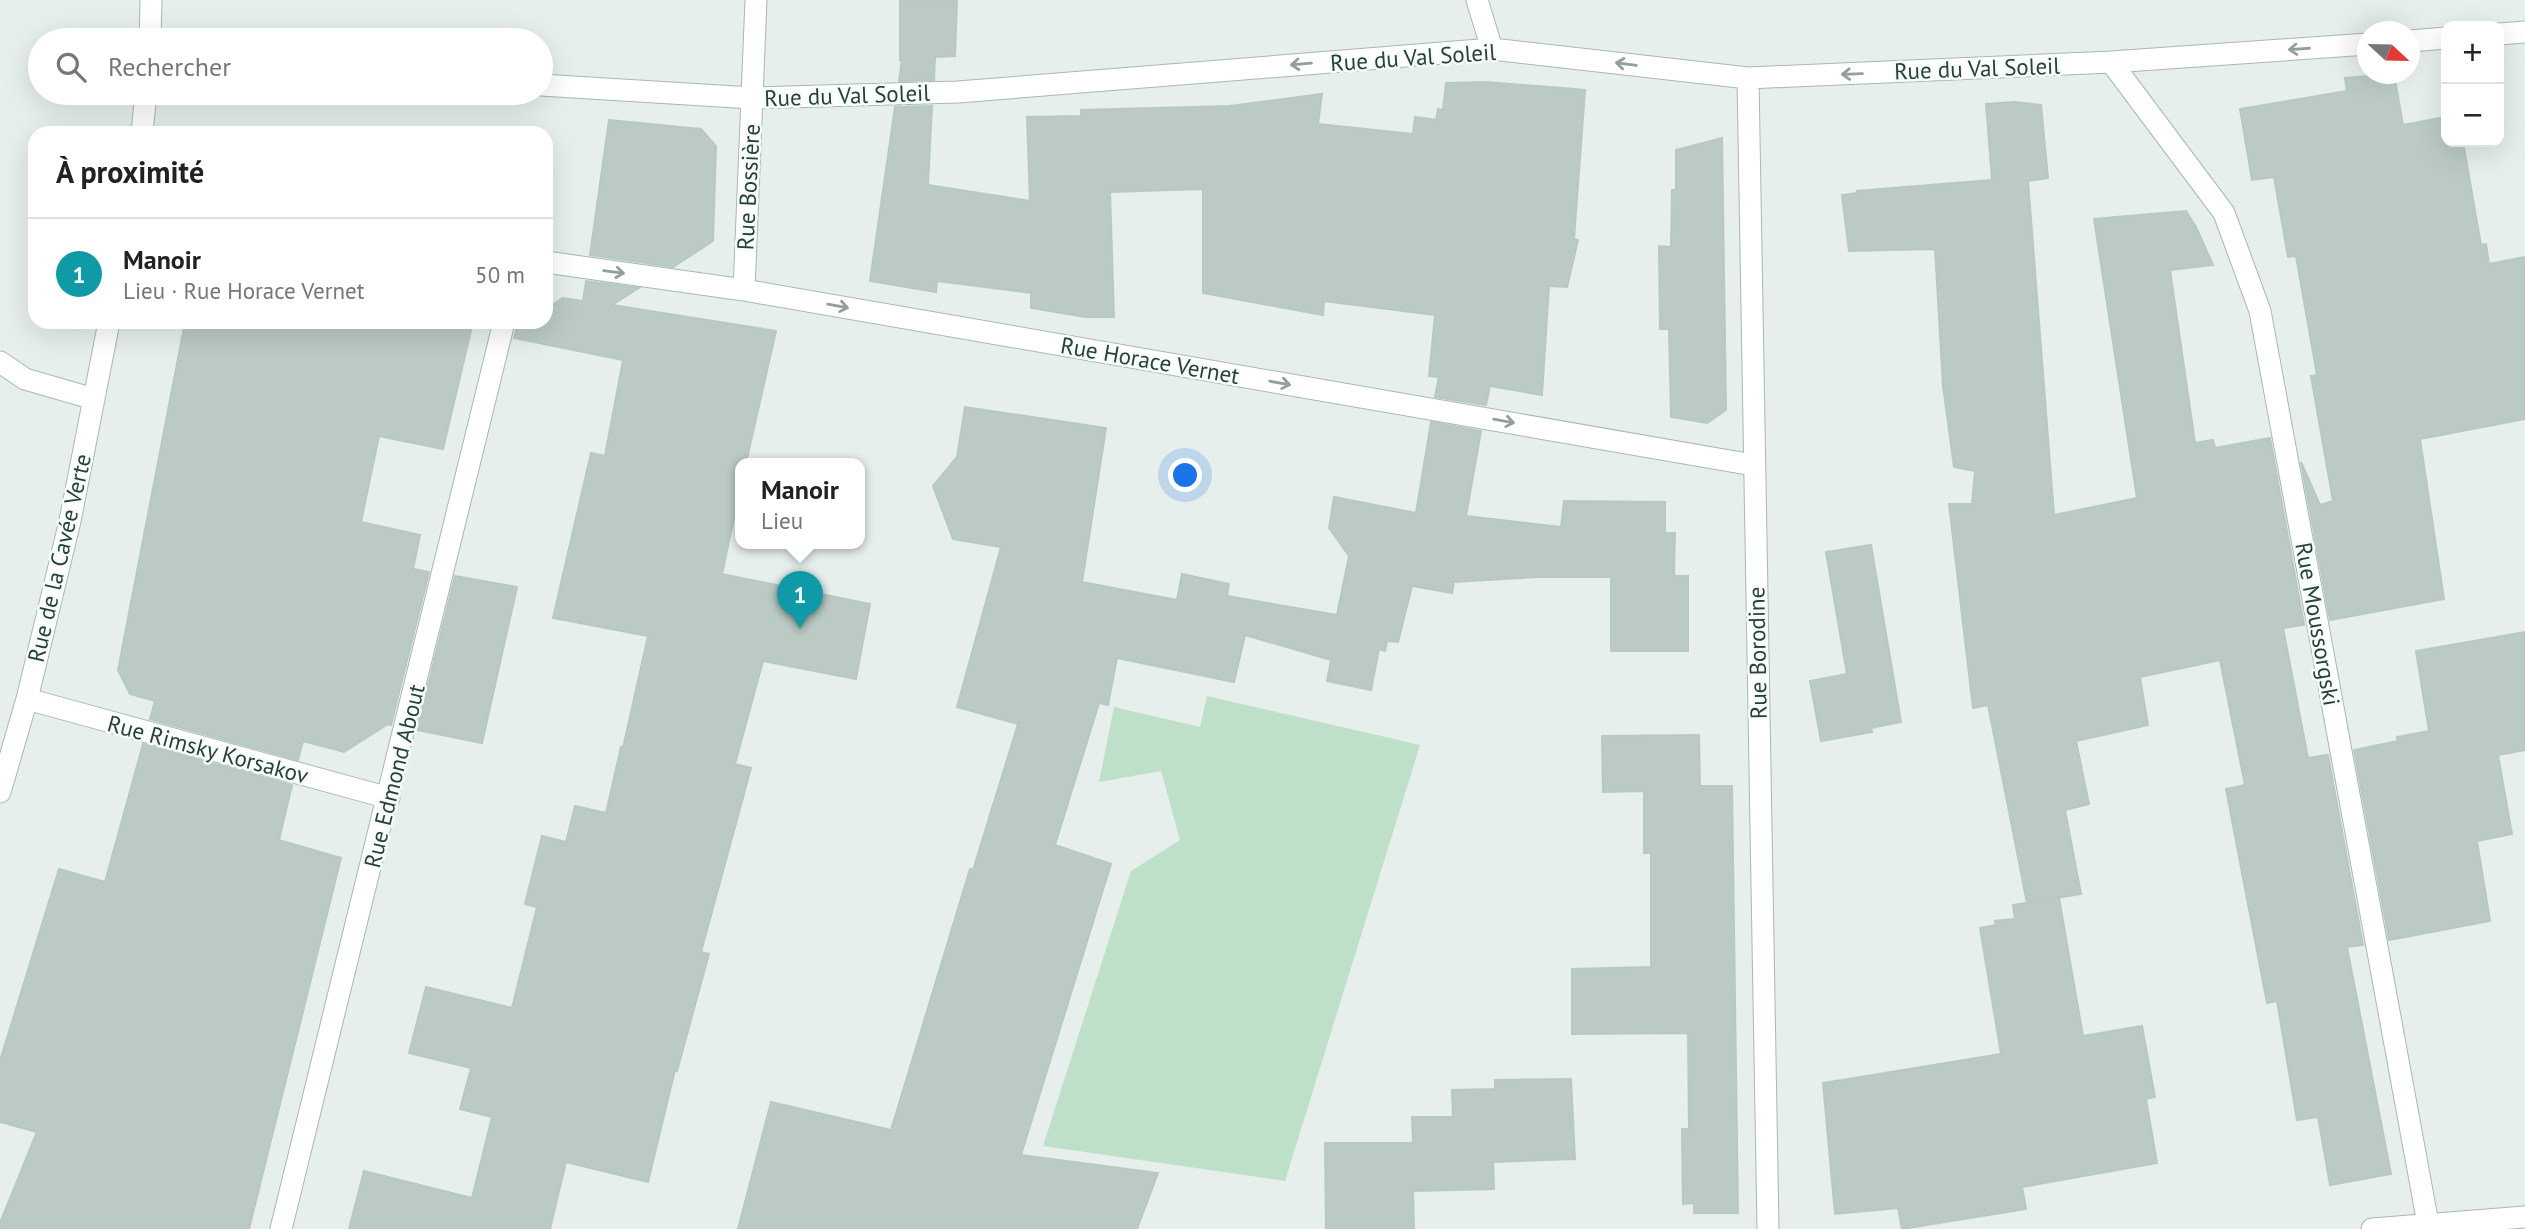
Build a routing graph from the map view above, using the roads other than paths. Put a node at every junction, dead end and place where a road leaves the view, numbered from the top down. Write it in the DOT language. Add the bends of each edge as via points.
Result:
graph roads {
  1 [pos="151,0"];
  2 [pos="756,0"];
  3 [pos="1477,0"];
  4 [pos="150,28"];
  5 [pos="2525,32"];
  6 [pos="2504,34"];
  7 [pos="2441,38"];
  8 [pos="2420,40"];
  9 [pos="2357,45"];
  10 [pos="1492,49"];
  11 [pos="2111,62"];
  12 [pos="1748,78"];
  13 [pos="553,86"];
  14 [pos="752,98"];
  15 [pos="145,105"];
  16 [pos="143,126"];
  17 [pos="553,263"];
  18 [pos="744,290"];
  19 [pos="108,329"];
  20 [pos="502,329"];
  21 [pos="0,362"];
  22 [pos="94,399"];
  23 [pos="1753,465"];
  24 [pos="27,699"];
  25 [pos="0,792"];
  26 [pos="388,798"];
  27 [pos="2525,1217"];
  28 [pos="2429,1227"];
  29 [pos="281,1229"];
  30 [pos="1768,1229"];
  31 [pos="2372,1229"];
  1 -- 4 [label="street"];
  2 -- 14 [label="street, Rue Bossière"];
  3 -- 10 [label="street"];
  5 -- 6 [label="street"];
  7 -- 8 [label="street"];
  9 -- 11 [label="street, Rue du Val Soleil, one-way"];
  12 -- 10 [label="street, Rue du Val Soleil, one-way"];
  10 -- 14 [label="street, Rue du Val Soleil, one-way" via="958,92"];
  11 -- 12 [label="street, Rue du Val Soleil, one-way"];
  11 -- 28 [label="street, Rue Moussorgski" via="2224,214 2260,311"];
  12 -- 23 [label="street, Rue Borodine"];
  13 -- 14 [label="street, Rue du Val Soleil"];
  14 -- 18 [label="street, Rue Bossière"];
  15 -- 16 [label="street"];
  17 -- 18 [label="street, Rue Horace Vernet, one-way"];
  18 -- 23 [label="street, Rue Horace Vernet, one-way"];
  19 -- 22 [label="street, Rue de la Cavée Verte"];
  20 -- 26 [label="street, Rue Edmond About"];
  21 -- 22 [label="street" via="25,379"];
  22 -- 24 [label="street, Rue de la Cavée Verte"];
  23 -- 30 [label="street, Rue Borodine"];
  24 -- 25 [label="street, Rue de la Cavée Verte"];
  24 -- 26 [label="street, Rue Rimsky Korsakov"];
  26 -- 29 [label="street, Rue Edmond About"];
  27 -- 28 [label="street"];
  28 -- 31 [label="street"];
}
